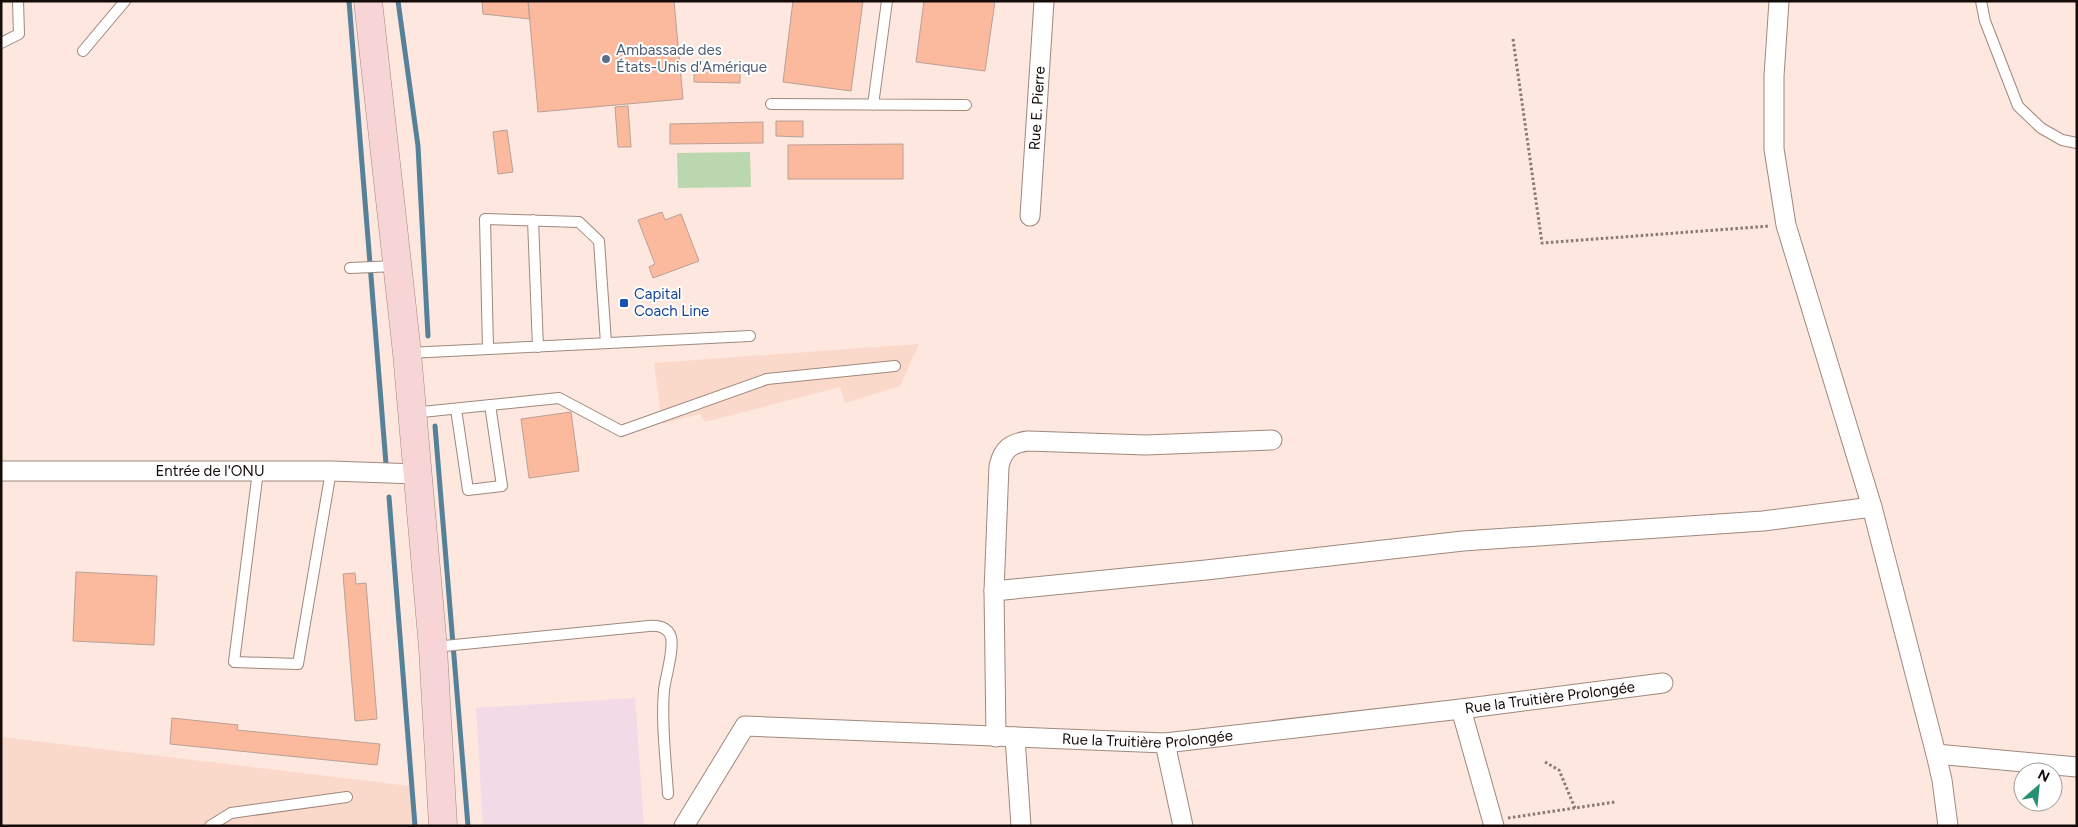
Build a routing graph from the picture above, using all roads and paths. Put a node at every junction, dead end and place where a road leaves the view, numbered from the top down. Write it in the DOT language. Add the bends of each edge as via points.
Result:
graph roads {
  1 [pos="18,1"];
  2 [pos="126,1"];
  3 [pos="368,1"];
  4 [pos="887,1"];
  5 [pos="1044,1"];
  6 [pos="1779,1"];
  7 [pos="1981,1"];
  8 [pos="1513,39"];
  9 [pos="1,43"];
  10 [pos="83,51"];
  11 [pos="771,104"];
  12 [pos="872,104"];
  13 [pos="966,105"];
  14 [pos="2077,143"];
  15 [pos="1030,216"];
  16 [pos="533,220"];
  17 [pos="1786,224"];
  18 [pos="397,266"];
  19 [pos="350,268"];
  20 [pos="750,336"];
  21 [pos="606,343"];
  22 [pos="538,347"];
  23 [pos="488,349"];
  24 [pos="407,353"];
  25 [pos="895,366"];
  26 [pos="490,405"];
  27 [pos="456,409"];
  28 [pos="411,414"];
  29 [pos="1272,440"];
  30 [pos="1,471"];
  31 [pos="258,471"];
  32 [pos="331,471"];
  33 [pos="417,474"];
  34 [pos="1872,508"];
  35 [pos="994,591"];
  36 [pos="432,648"];
  37 [pos="1663,683"];
  38 [pos="1461,709"];
  39 [pos="996,737"];
  40 [pos="1015,738"];
  41 [pos="1165,743"];
  42 [pos="1936,754"];
  43 [pos="1545,762"];
  44 [pos="2077,767"];
  45 [pos="668,794"];
  46 [pos="347,797"];
  47 [pos="1615,802"];
  48 [pos="1575,808"];
  49 [pos="1493,823"];
  50 [pos="210,826"];
  51 [pos="443,826"];
  52 [pos="684,826"];
  53 [pos="1021,826"];
  54 [pos="1183,826"];
  55 [pos="1948,826"];
  1 -- 9 [label="lane" via="19,34"];
  2 -- 10 [label="lane"];
  3 -- 18 [label="main road"];
  4 -- 12 [label="lane"];
  5 -- 15 [label="street, Rue E. Pierre"];
  6 -- 17 [label="street" via="1774,149"];
  7 -- 14 [label="lane" via="1985,22 2018,106 2042,128 2062,140"];
  8 -- 17 [label="path" via="1542,243"];
  11 -- 12 [label="lane"];
  12 -- 13 [label="lane"];
  16 -- 21 [label="lane" via="579,222 599,241"];
  16 -- 22 [label="lane"];
  16 -- 23 [label="lane" via="485,219"];
  17 -- 34 [label="street"];
  18 -- 19 [label="lane"];
  18 -- 24 [label="main road"];
  20 -- 21 [label="lane"];
  21 -- 22 [label="lane"];
  22 -- 23 [label="lane"];
  23 -- 24 [label="lane"];
  24 -- 28 [label="main road"];
  25 -- 26 [label="lane" via="766,379 621,431 559,398"];
  26 -- 27 [label="lane"];
  26 -- 27 [label="lane" via="502,486 468,490"];
  27 -- 28 [label="lane"];
  28 -- 33 [label="main road"];
  29 -- 35 [label="street" via="1146,445 1016,442 1008,447 999,466"];
  30 -- 31 [label="street, Entrée de l'ONU"];
  31 -- 32 [label="street, Entrée de l'ONU"];
  31 -- 32 [label="lane" via="234,662 298,664"];
  32 -- 33 [label="street, Entrée de l'ONU"];
  33 -- 36 [label="main road"];
  34 -- 35 [label="street" via="1763,521 1463,541"];
  34 -- 42 [label="street"];
  35 -- 39 [label="street"];
  36 -- 45 [label="lane" via="659,625 666,629 672,643 664,691"];
  36 -- 51 [label="main road"];
  37 -- 38 [label="street, Rue la Truitière Prolongée"];
  38 -- 41 [label="street, Rue la Truitière Prolongée"];
  38 -- 49 [label="street"];
  39 -- 40 [label="street, Rue la Truitière Prolongée"];
  39 -- 52 [label="street, Rue la Truitière Prolongée" via="745,726"];
  40 -- 41 [label="street, Rue la Truitière Prolongée"];
  40 -- 53 [label="street"];
  41 -- 54 [label="street"];
  42 -- 44 [label="street"];
  42 -- 55 [label="street"];
  43 -- 48 [label="path" via="1559,770"];
  46 -- 50 [label="lane" via="231,813"];
  47 -- 48 [label="path"];
  48 -- 49 [label="path"];
}
